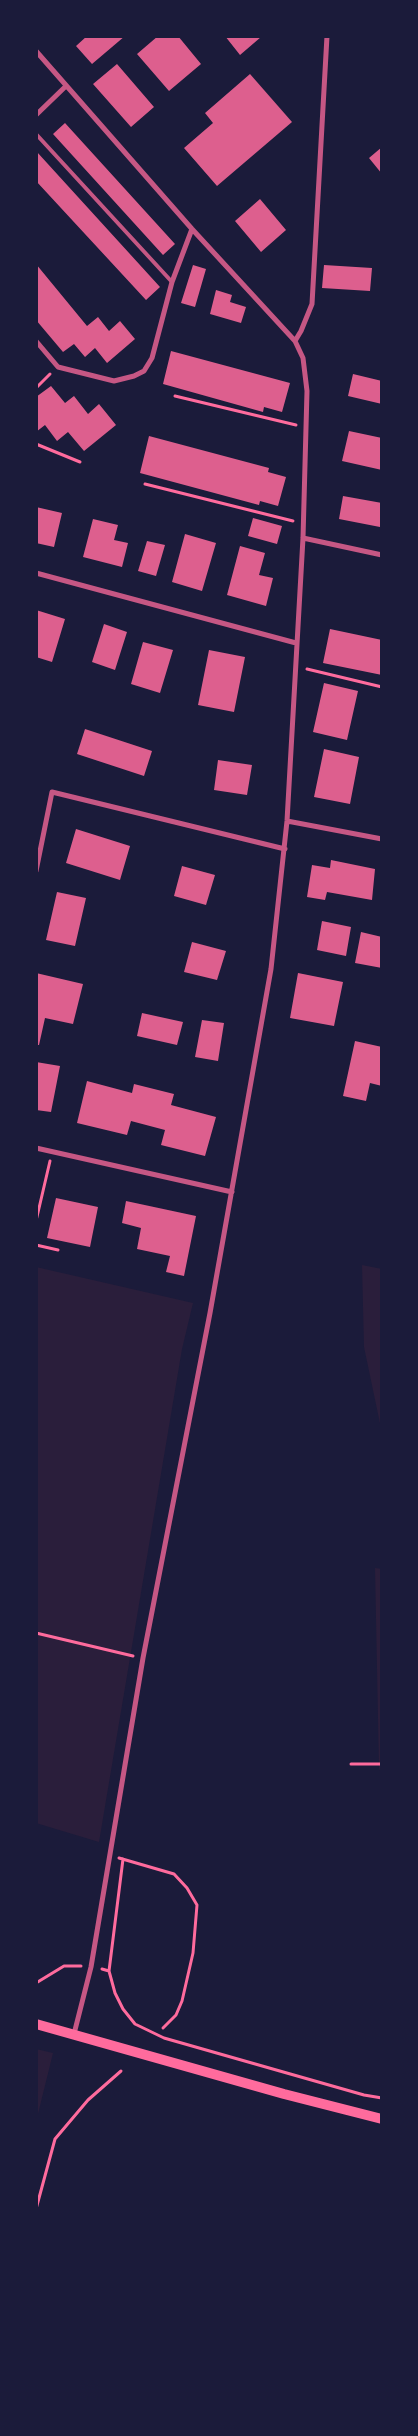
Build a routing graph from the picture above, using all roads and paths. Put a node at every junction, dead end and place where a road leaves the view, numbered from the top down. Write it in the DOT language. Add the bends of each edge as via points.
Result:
graph roads {
  1 [pos="327,36"];
  2 [pos="36,51"];
  3 [pos="66,86"];
  4 [pos="36,115"];
  5 [pos="36,134"];
  6 [pos="192,230"];
  7 [pos="172,282"];
  8 [pos="36,341"];
  9 [pos="295,341"];
  10 [pos="58,366"];
  11 [pos="36,388"];
  12 [pos="175,396"];
  13 [pos="306,427"];
  14 [pos="36,444"];
  15 [pos="80,462"];
  16 [pos="145,484"];
  17 [pos="304,523"];
  18 [pos="303,538"];
  19 [pos="382,555"];
  20 [pos="36,573"];
  21 [pos="296,643"];
  22 [pos="294,667"];
  23 [pos="382,687"];
  24 [pos="287,821"];
  25 [pos="382,839"];
  26 [pos="285,849"];
  27 [pos="36,871"];
  28 [pos="36,1148"];
  29 [pos="52,1152"];
  30 [pos="232,1192"];
  31 [pos="36,1221"];
  32 [pos="36,1245"];
  33 [pos="58,1250"];
  34 [pos="36,1633"];
  35 [pos="142,1658"];
  36 [pos="351,1764"];
  37 [pos="382,1764"];
  38 [pos="91,1967"];
  39 [pos="109,1971"];
  40 [pos="36,1983"];
  41 [pos="36,2024"];
  42 [pos="163,2028"];
  43 [pos="74,2034"];
  44 [pos="121,2071"];
  45 [pos="382,2098"];
  46 [pos="382,2119"];
  47 [pos="36,2209"];
  1 -- 9 [label="street" via="312,304"];
  2 -- 3 [label="street"];
  3 -- 4 [label="street"];
  3 -- 6 [label="street"];
  5 -- 7 [label="lane"];
  6 -- 7 [label="street"];
  6 -- 9 [label="street"];
  7 -- 10 [label="street" via="152,358 144,371 114,381"];
  8 -- 10 [label="street"];
  9 -- 13 [label="street" via="307,374"];
  10 -- 11 [label="path"];
  12 -- 13 [label="path"];
  13 -- 17 [label="street"];
  14 -- 15 [label="path"];
  16 -- 17 [label="path"];
  17 -- 18 [label="street"];
  18 -- 19 [label="street"];
  18 -- 21 [label="street"];
  20 -- 21 [label="street"];
  21 -- 22 [label="street"];
  22 -- 23 [label="path"];
  22 -- 24 [label="street"];
  24 -- 25 [label="street"];
  24 -- 26 [label="street"];
  26 -- 27 [label="street" via="52,792"];
  26 -- 30 [label="street" via="271,969"];
  28 -- 29 [label="street"];
  29 -- 30 [label="street"];
  29 -- 31 [label="path"];
  30 -- 35 [label="street"];
  32 -- 33 [label="path"];
  34 -- 35 [label="path"];
  35 -- 38 [label="street"];
  36 -- 37 [label="path"];
  38 -- 39 [label="path"];
  38 -- 40 [label="path" via="64,1966"];
  38 -- 43 [label="street"];
  39 -- 42 [label="path" via="123,1859 174,1874 197,1905 193,1954 182,2001 176,2015"];
  39 -- 45 [label="path" via="115,1993 135,2024 164,2038"];
  41 -- 43 [label="main road"];
  43 -- 46 [label="main road"];
  44 -- 47 [label="path" via="88,2100 54,2139"];
}
